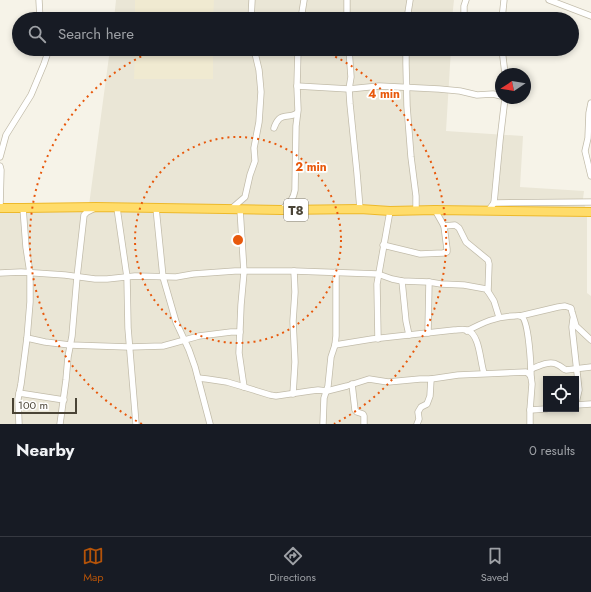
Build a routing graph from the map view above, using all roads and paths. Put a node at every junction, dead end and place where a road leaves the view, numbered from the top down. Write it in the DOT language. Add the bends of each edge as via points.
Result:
graph roads {
  1 [pos="39,0"];
  2 [pos="252,0"];
  3 [pos="304,0"];
  4 [pos="347,0"];
  5 [pos="410,0"];
  6 [pos="466,0"];
  7 [pos="504,0"];
  8 [pos="549,0"];
  9 [pos="40,12"];
  10 [pos="251,12"];
  11 [pos="302,12"];
  12 [pos="348,12"];
  13 [pos="408,12"];
  14 [pos="464,12"];
  15 [pos="503,12"];
  16 [pos="591,16"];
  17 [pos="47,56"];
  18 [pos="256,56"];
  19 [pos="298,56"];
  20 [pos="350,56"];
  21 [pos="406,56"];
  22 [pos="503,56"];
  23 [pos="504,68"];
  24 [pos="297,86"];
  25 [pos="407,88"];
  26 [pos="349,89"];
  27 [pos="495,95"];
  28 [pos="503,104"];
  29 [pos="591,104"];
  30 [pos="297,113"];
  31 [pos="590,113"];
  32 [pos="274,128"];
  33 [pos="0,157"];
  34 [pos="0,166"];
  35 [pos="591,176"];
  36 [pos="591,202"];
  37 [pos="494,203"];
  38 [pos="0,207"];
  39 [pos="96,207"];
  40 [pos="23,208"];
  41 [pos="117,208"];
  42 [pos="156,208"];
  43 [pos="235,209"];
  44 [pos="360,209"];
  45 [pos="280,210"];
  46 [pos="416,210"];
  47 [pos="435,210"];
  48 [pos="390,211"];
  49 [pos="488,211"];
  50 [pos="591,212"];
  51 [pos="444,226"];
  52 [pos="384,245"];
  53 [pos="294,271"];
  54 [pos="244,272"];
  55 [pos="336,272"];
  56 [pos="0,273"];
  57 [pos="30,273"];
  58 [pos="378,274"];
  59 [pos="77,277"];
  60 [pos="128,277"];
  61 [pos="162,277"];
  62 [pos="402,281"];
  63 [pos="429,282"];
  64 [pos="488,291"];
  65 [pos="520,316"];
  66 [pos="573,316"];
  67 [pos="499,317"];
  68 [pos="467,330"];
  69 [pos="240,332"];
  70 [pos="428,334"];
  71 [pos="409,335"];
  72 [pos="27,338"];
  73 [pos="378,339"];
  74 [pos="185,340"];
  75 [pos="591,340"];
  76 [pos="70,345"];
  77 [pos="335,346"];
  78 [pos="129,347"];
  79 [pos="591,367"];
  80 [pos="531,369"];
  81 [pos="577,369"];
  82 [pos="484,373"];
  83 [pos="578,376"];
  84 [pos="531,377"];
  85 [pos="198,378"];
  86 [pos="431,379"];
  87 [pos="352,384"];
  88 [pos="244,387"];
  89 [pos="327,391"];
  90 [pos="19,393"];
  91 [pos="293,394"];
  92 [pos="64,400"];
  93 [pos="579,404"];
  94 [pos="591,404"];
  95 [pos="543,409"];
  96 [pos="530,410"];
  97 [pos="19,424"];
  98 [pos="60,424"];
  99 [pos="136,424"];
  100 [pos="210,424"];
  101 [pos="323,424"];
  102 [pos="364,424"];
  103 [pos="417,424"];
  104 [pos="530,424"];
  1 -- 9 [label="street"];
  2 -- 10 [label="street"];
  3 -- 11 [label="street"];
  4 -- 12 [label="street"];
  5 -- 13 [label="street"];
  6 -- 14 [label="street"];
  7 -- 15 [label="street"];
  8 -- 16 [label="street"];
  17 -- 33 [label="street" via="31,95 6,135"];
  18 -- 43 [label="street" via="261,92 254,148 255,161 245,197"];
  19 -- 24 [label="street"];
  20 -- 26 [label="street"];
  21 -- 25 [label="street"];
  22 -- 23 [label="street"];
  24 -- 26 [label="street"];
  24 -- 30 [label="street"];
  25 -- 26 [label="street" via="375,86"];
  25 -- 27 [label="street"];
  25 -- 46 [label="street"];
  26 -- 44 [label="street"];
  28 -- 37 [label="street"];
  29 -- 31 [label="street"];
  30 -- 32 [label="street" via="280,118"];
  30 -- 45 [label="street" via="294,196"];
  31 -- 35 [label="street" via="585,151"];
  34 -- 38 [label="street"];
  36 -- 37 [label="street"];
  37 -- 49 [label="street"];
  38 -- 40 [label="highway, T8"];
  39 -- 40 [label="highway, T8"];
  39 -- 41 [label="highway, T8"];
  39 -- 59 [label="street" via="84,215"];
  40 -- 57 [label="street"];
  41 -- 42 [label="highway, T8"];
  41 -- 60 [label="street"];
  42 -- 43 [label="highway, T8"];
  42 -- 61 [label="street"];
  43 -- 45 [label="highway, T8"];
  43 -- 54 [label="street"];
  44 -- 45 [label="highway, T8"];
  44 -- 48 [label="highway, T8"];
  46 -- 47 [label="highway, T8"];
  46 -- 48 [label="highway, T8"];
  47 -- 49 [label="highway, T8"];
  47 -- 51 [label="street"];
  48 -- 52 [label="street"];
  49 -- 50 [label="highway, T8"];
  51 -- 52 [label="street" via="447,249 443,253 420,254"];
  51 -- 64 [label="street" via="455,225 459,228 466,242 488,260"];
  52 -- 58 [label="street"];
  53 -- 54 [label="street"];
  53 -- 55 [label="street"];
  53 -- 91 [label="street"];
  54 -- 61 [label="street"];
  54 -- 69 [label="street"];
  55 -- 58 [label="street"];
  55 -- 77 [label="street"];
  56 -- 57 [label="street"];
  57 -- 59 [label="street"];
  57 -- 72 [label="street"];
  58 -- 62 [label="street"];
  58 -- 73 [label="street"];
  59 -- 60 [label="street"];
  59 -- 76 [label="street"];
  60 -- 61 [label="street"];
  60 -- 78 [label="street"];
  61 -- 74 [label="street" via="176,322"];
  62 -- 63 [label="street"];
  62 -- 71 [label="street"];
  63 -- 64 [label="street" via="469,286"];
  63 -- 70 [label="street"];
  64 -- 67 [label="street"];
  65 -- 66 [label="street" via="568,306"];
  65 -- 67 [label="street"];
  65 -- 80 [label="street" via="526,325"];
  66 -- 75 [label="street" via="576,326"];
  66 -- 81 [label="street"];
  67 -- 68 [label="street"];
  68 -- 70 [label="street"];
  68 -- 82 [label="street" via="476,342"];
  69 -- 74 [label="street"];
  69 -- 88 [label="street" via="240,362"];
  70 -- 71 [label="street"];
  71 -- 73 [label="street"];
  72 -- 76 [label="street"];
  72 -- 90 [label="street"];
  73 -- 77 [label="street"];
  74 -- 78 [label="street" via="163,346"];
  74 -- 85 [label="street"];
  76 -- 78 [label="street"];
  76 -- 92 [label="street"];
  77 -- 89 [label="street" via="331,357"];
  78 -- 99 [label="street"];
  79 -- 81 [label="street"];
  80 -- 81 [label="street" via="553,363 564,370"];
  80 -- 84 [label="street"];
  81 -- 83 [label="street"];
  82 -- 84 [label="street" via="523,372"];
  82 -- 86 [label="street"];
  84 -- 96 [label="street"];
  85 -- 88 [label="street"];
  85 -- 100 [label="street"];
  86 -- 87 [label="street" via="388,382 369,379"];
  86 -- 103 [label="street" via="430,396 418,412"];
  87 -- 89 [label="street"];
  87 -- 102 [label="street" via="355,410 363,414"];
  88 -- 91 [label="street" via="270,395"];
  89 -- 91 [label="street"];
  89 -- 101 [label="street" via="324,398"];
  90 -- 92 [label="street"];
  90 -- 97 [label="street"];
  92 -- 98 [label="street"];
  93 -- 94 [label="street"];
  95 -- 96 [label="street"];
  96 -- 104 [label="street"];
}
